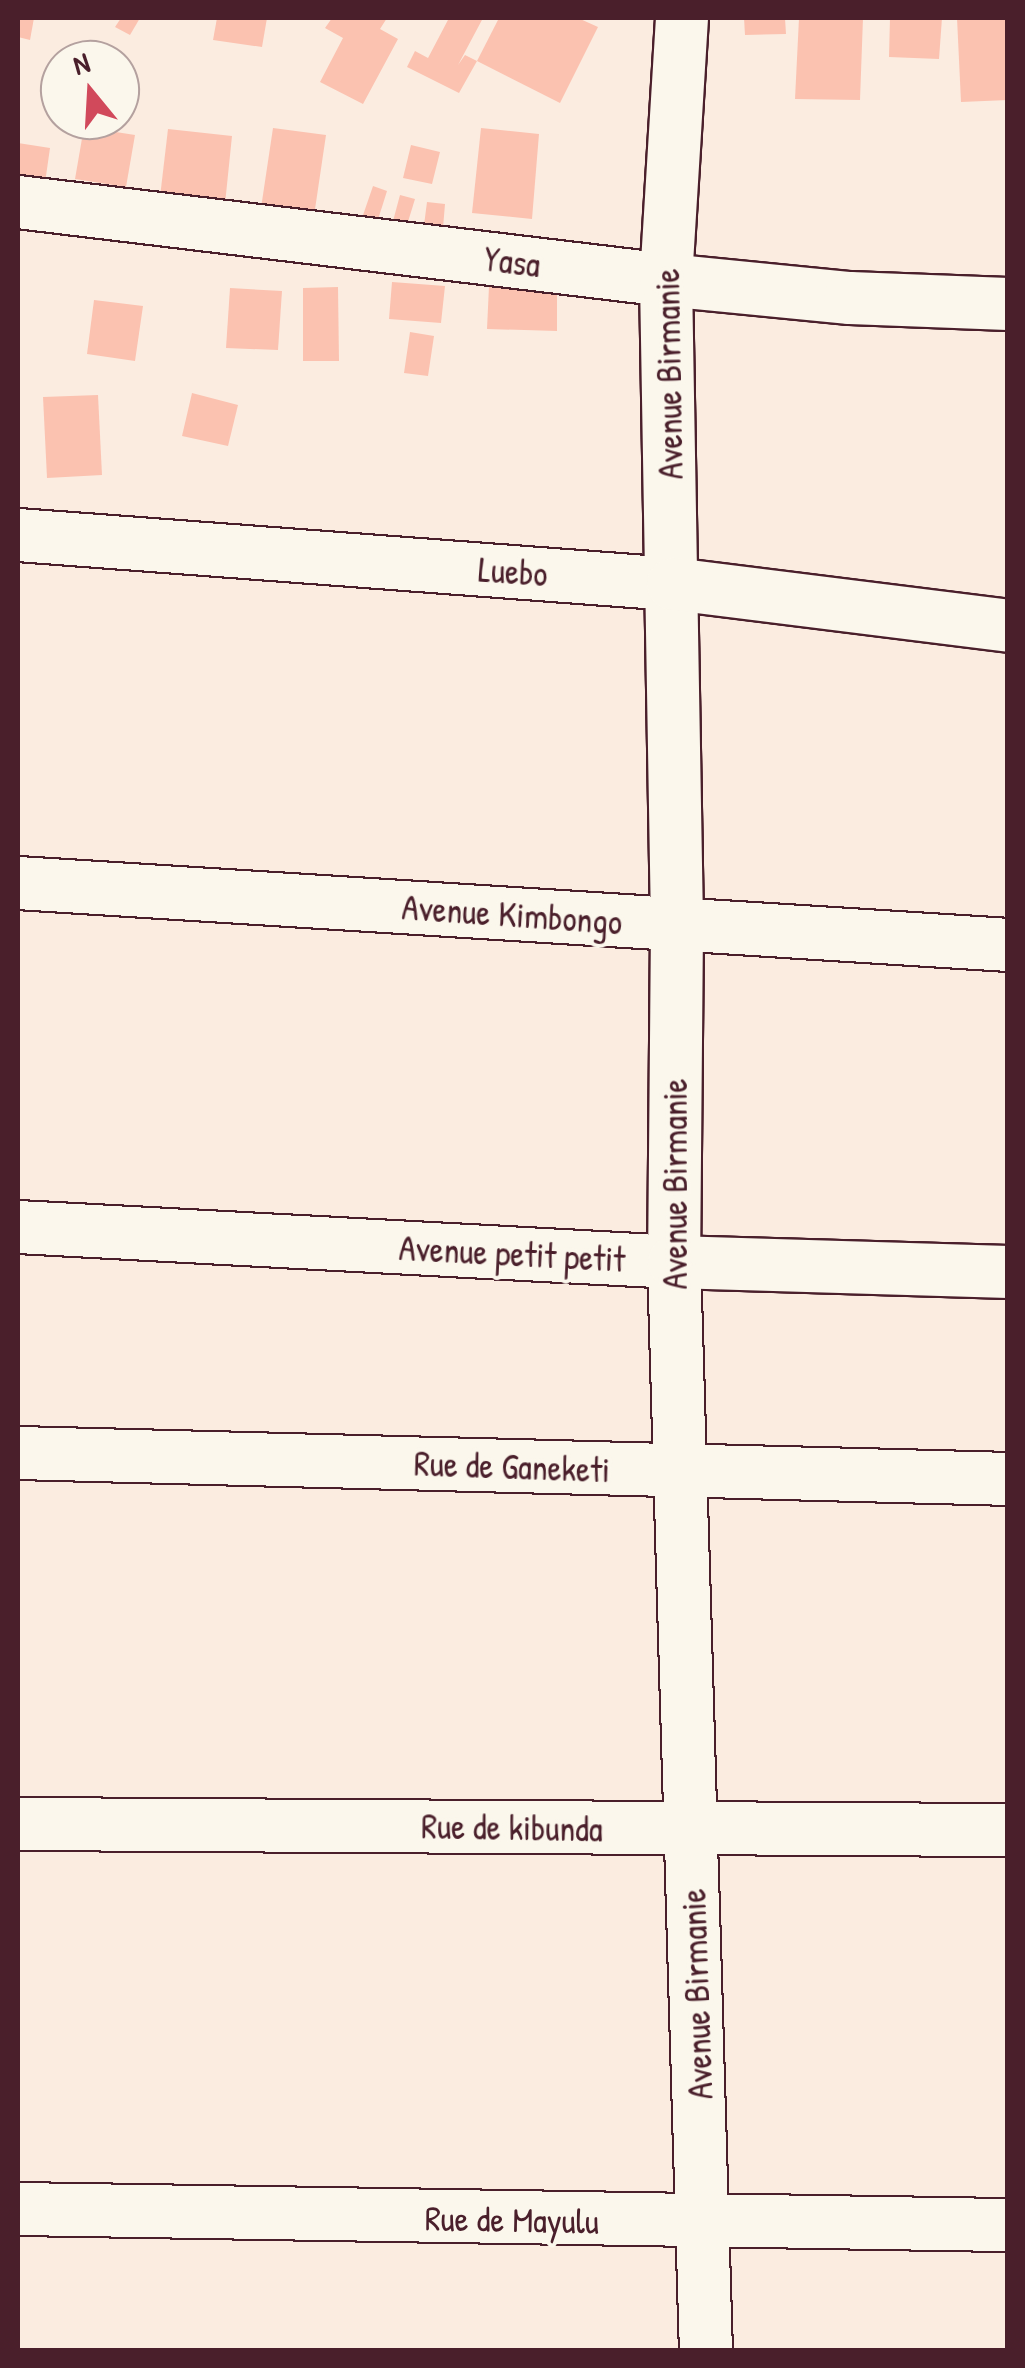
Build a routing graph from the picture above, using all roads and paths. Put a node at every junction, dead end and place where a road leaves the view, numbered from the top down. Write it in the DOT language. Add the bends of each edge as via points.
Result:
graph roads {
  1 [pos="682,18"];
  2 [pos="18,202"];
  3 [pos="666,280"];
  4 [pos="1008,304"];
  5 [pos="18,535"];
  6 [pos="673,584"];
  7 [pos="1008,626"];
  8 [pos="18,883"];
  9 [pos="676,926"];
  10 [pos="1008,945"];
  11 [pos="18,1227"];
  12 [pos="674,1262"];
  13 [pos="1008,1272"];
  14 [pos="18,1453"];
  15 [pos="682,1471"];
  16 [pos="1008,1478"];
  17 [pos="18,1824"];
  18 [pos="1008,1830"];
  19 [pos="690,1831"];
  20 [pos="18,2209"];
  21 [pos="706,2224"];
  22 [pos="1008,2225"];
  23 [pos="706,2350"];
  1 -- 3 [label="street, Avenue Birmanie"];
  2 -- 3 [label="street, Yasa"];
  3 -- 4 [label="street, Yasa" via="850,298"];
  3 -- 6 [label="street, Avenue Birmanie"];
  5 -- 6 [label="street, Luebo"];
  6 -- 7 [label="street, Luebo"];
  6 -- 9 [label="street, Avenue Birmanie"];
  8 -- 9 [label="street, Avenue Kimbongo"];
  9 -- 10 [label="street, Avenue Kimbongo"];
  9 -- 12 [label="street, Avenue Birmanie"];
  11 -- 12 [label="street, Avenue petit petit"];
  12 -- 13 [label="street, Avenue petit petit"];
  12 -- 15 [label="street, Avenue Birmanie"];
  14 -- 15 [label="street, Rue de Ganeketi"];
  15 -- 16 [label="street, Rue de Ganeketi"];
  15 -- 19 [label="street, Avenue Birmanie"];
  17 -- 19 [label="street, Rue de kibunda"];
  18 -- 19 [label="street, Rue de kibunda"];
  19 -- 21 [label="street, Avenue Birmanie"];
  20 -- 21 [label="street, Rue de Mayulu"];
  21 -- 22 [label="street, Rue de Mayulu"];
  21 -- 23 [label="street, Avenue Birmanie"];
}
